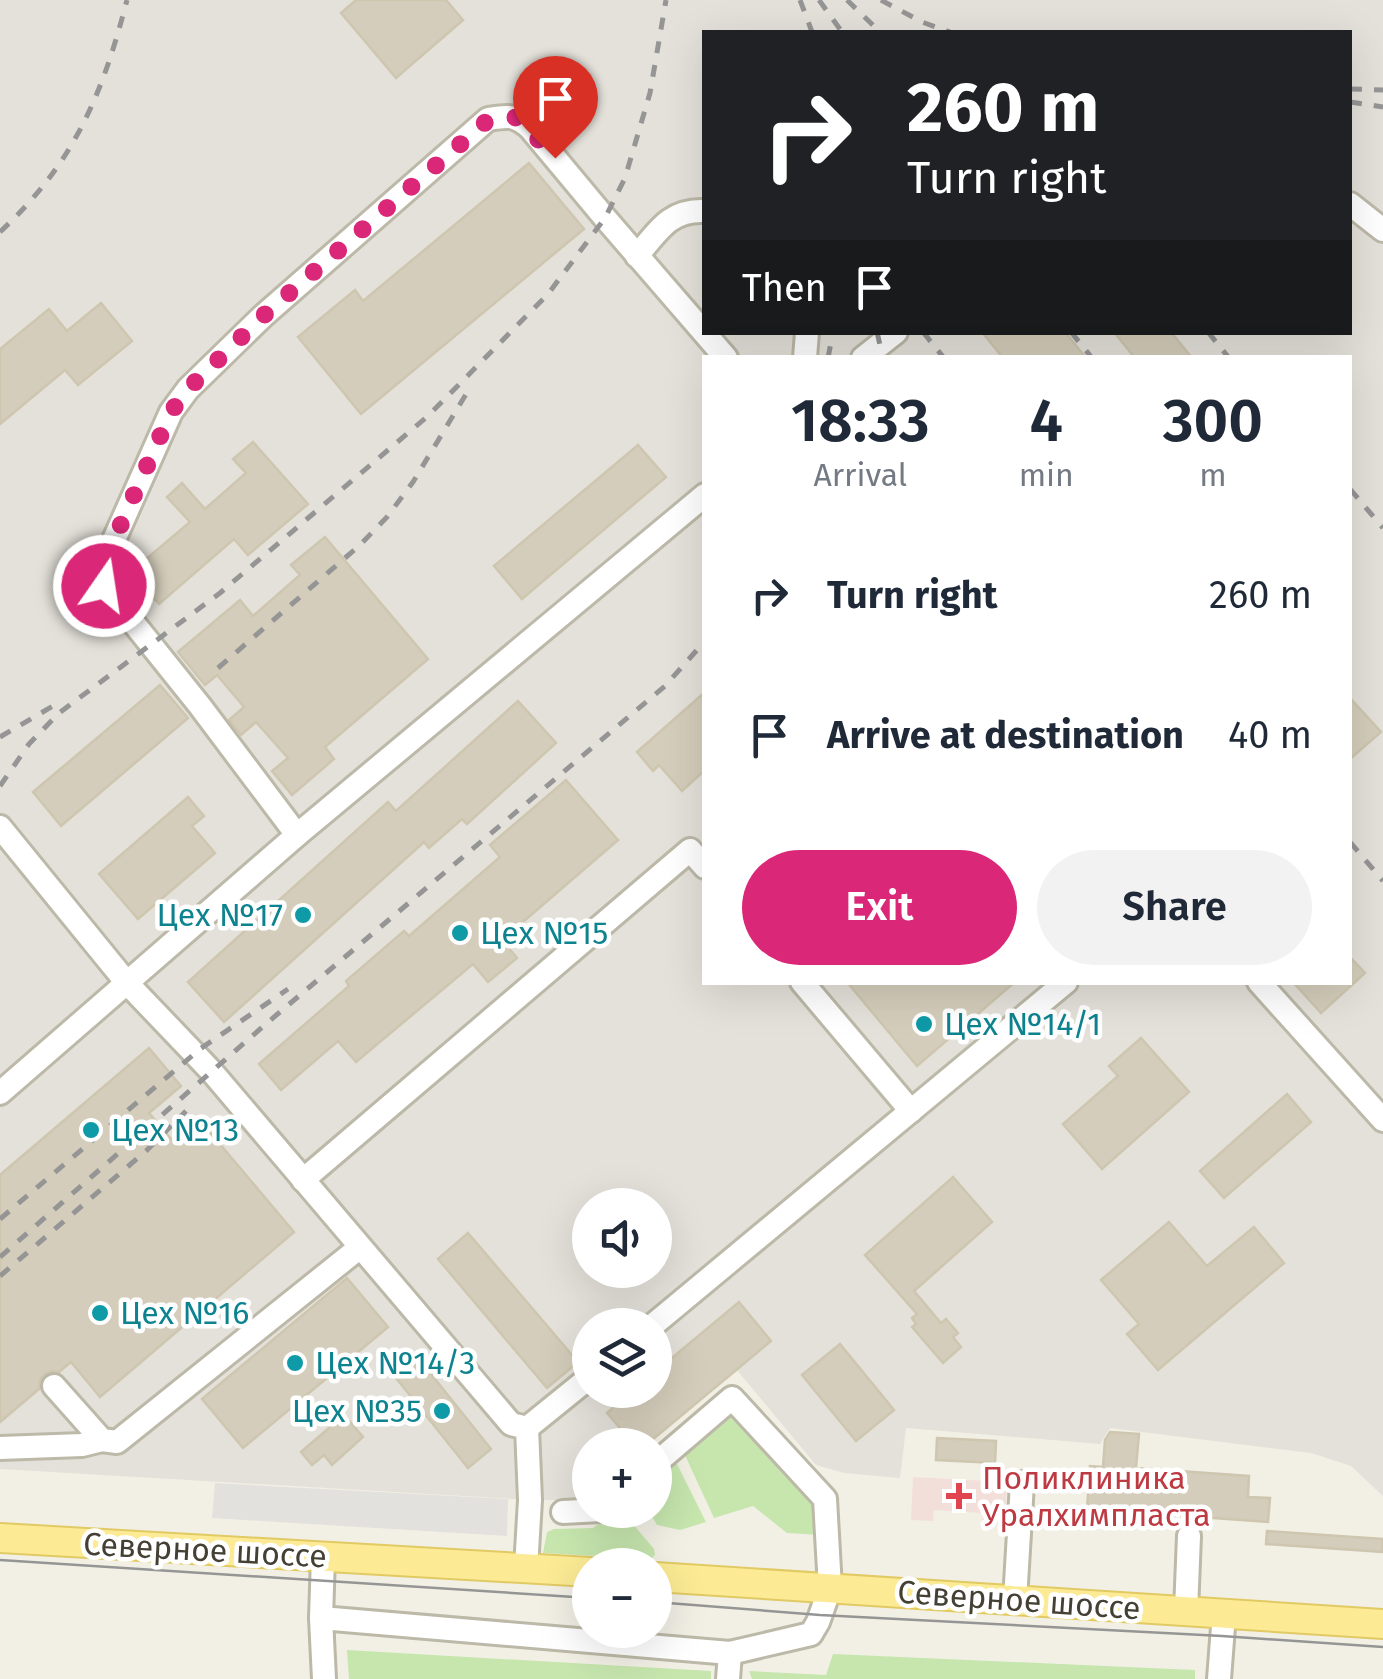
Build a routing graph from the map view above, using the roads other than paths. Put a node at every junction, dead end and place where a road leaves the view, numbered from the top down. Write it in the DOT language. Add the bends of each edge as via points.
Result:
graph roads {
  1 [pos="1352,206"];
  2 [pos="702,211"];
  3 [pos="1383,230"];
  4 [pos="637,256"];
  5 [pos="702,330"];
  6 [pos="706,335"];
  7 [pos="892,335"];
  8 [pos="723,355"];
  9 [pos="867,355"];
  10 [pos="702,498"];
  11 [pos="0,827"];
  12 [pos="297,836"];
  13 [pos="702,864"];
  14 [pos="128,984"];
  15 [pos="805,985"];
  16 [pos="1062,985"];
  17 [pos="1263,985"];
  18 [pos="0,1092"];
  19 [pos="912,1111"];
  20 [pos="1383,1120"];
  21 [pos="303,1180"];
  22 [pos="359,1248"];
  23 [pos="672,1309"];
  24 [pos="54,1386"];
  25 [pos="572,1391"];
  26 [pos="527,1428"];
  27 [pos="102,1440"];
  28 [pos="0,1448"];
  29 [pos="672,1449"];
  30 [pos="1022,1483"];
  31 [pos="563,1512"];
  32 [pos="572,1512"];
  33 [pos="1189,1536"];
  34 [pos="0,1538"];
  35 [pos="323,1557"];
  36 [pos="526,1568"];
  37 [pos="572,1571"];
  38 [pos="672,1578"];
  39 [pos="830,1588"];
  40 [pos="1014,1600"];
  41 [pos="1186,1611"];
  42 [pos="1224,1614"];
  43 [pos="321,1618"];
  44 [pos="1383,1624"];
  45 [pos="730,1653"];
  46 [pos="324,1679"];
  47 [pos="728,1679"];
  48 [pos="1219,1679"];
  1 -- 3 [label="street"];
  2 -- 4 [label="street" via="671,218"];
  4 -- 5 [label="street"];
  4 -- 12 [label="street" via="519,118 488,120 263,316 171,412 105,560 104,586"];
  6 -- 8 [label="street"];
  7 -- 9 [label="street"];
  10 -- 12 [label="street"];
  11 -- 14 [label="street"];
  12 -- 14 [label="street"];
  13 -- 21 [label="street" via="690,850"];
  14 -- 18 [label="street"];
  14 -- 21 [label="street"];
  15 -- 19 [label="street"];
  16 -- 19 [label="street"];
  17 -- 20 [label="street"];
  19 -- 23 [label="street"];
  21 -- 22 [label="street"];
  22 -- 26 [label="street" via="511,1424"];
  22 -- 27 [label="street" via="117,1442"];
  24 -- 27 [label="street"];
  25 -- 26 [label="street"];
  26 -- 36 [label="street"];
  27 -- 28 [label="street"];
  29 -- 39 [label="street" via="732,1398 825,1499"];
  30 -- 40 [label="street"];
  31 -- 32 [label="street"];
  33 -- 41 [label="street"];
  34 -- 35 [label="main road, Северное шоссе"];
  35 -- 36 [label="main road, Северное шоссе"];
  35 -- 43 [label="street"];
  36 -- 37 [label="main road, Северное шоссе"];
  38 -- 39 [label="main road, Северное шоссе"];
  39 -- 40 [label="main road, Северное шоссе"];
  39 -- 45 [label="street" via="811,1634"];
  40 -- 41 [label="main road, Северное шоссе"];
  41 -- 42 [label="main road, Северное шоссе"];
  42 -- 44 [label="main road, Северное шоссе"];
  42 -- 48 [label="street"];
  43 -- 45 [label="street"];
  43 -- 46 [label="street"];
  45 -- 47 [label="street"];
}
